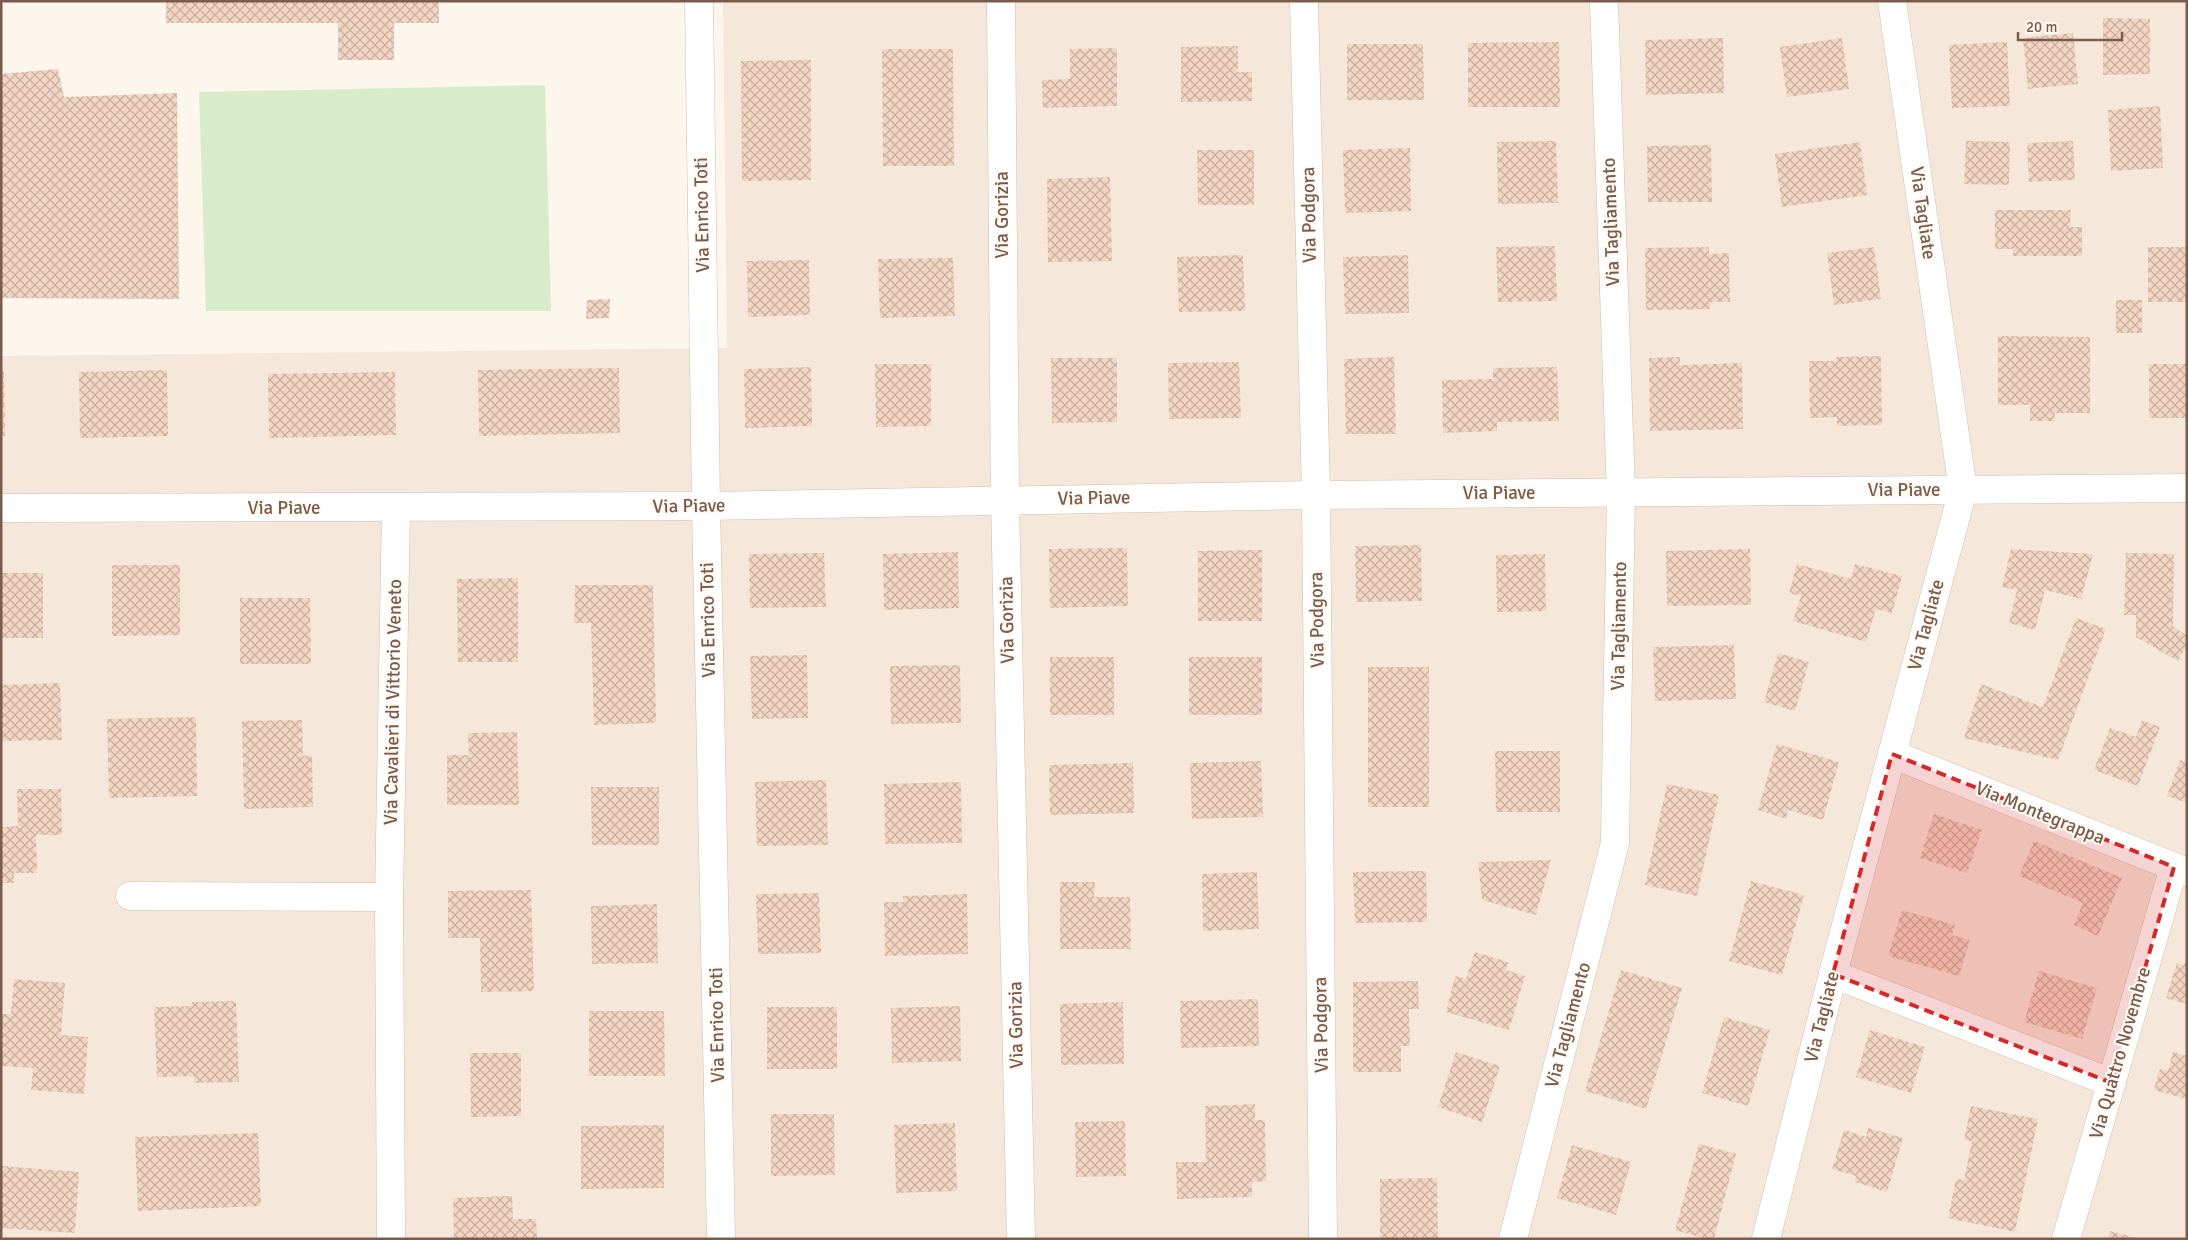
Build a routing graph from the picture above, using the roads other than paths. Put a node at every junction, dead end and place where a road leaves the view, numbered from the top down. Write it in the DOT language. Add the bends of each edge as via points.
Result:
graph roads {
  1 [pos="699,1"];
  2 [pos="1001,1"];
  3 [pos="1304,1"];
  4 [pos="1604,1"];
  5 [pos="1892,1"];
  6 [pos="2187,488"];
  7 [pos="1963,490"];
  8 [pos="1621,493"];
  9 [pos="1316,494"];
  10 [pos="1004,500"];
  11 [pos="706,506"];
  12 [pos="1,508"];
  13 [pos="396,508"];
  14 [pos="1892,754"];
  15 [pos="2181,870"];
  16 [pos="130,896"];
  17 [pos="390,897"];
  18 [pos="1833,974"];
  19 [pos="2112,1083"];
  20 [pos="391,1239"];
  21 [pos="721,1239"];
  22 [pos="1021,1239"];
  23 [pos="1323,1239"];
  24 [pos="1513,1239"];
  25 [pos="1766,1239"];
  26 [pos="2066,1239"];
  1 -- 11 [label="street, Via Enrico Toti"];
  2 -- 10 [label="street, Via Gorizia"];
  3 -- 9 [label="street, Via Podgora"];
  4 -- 8 [label="street, Via Tagliamento"];
  5 -- 7 [label="street, Via Tagliate"];
  6 -- 7 [label="street, Via Piave"];
  7 -- 8 [label="street, Via Piave"];
  7 -- 14 [label="street, Via Tagliate"];
  8 -- 9 [label="street, Via Piave"];
  8 -- 24 [label="street, Via Tagliamento" via="1615,843"];
  9 -- 10 [label="street, Via Piave"];
  9 -- 23 [label="street, Via Podgora"];
  10 -- 11 [label="street, Via Piave"];
  10 -- 22 [label="street, Via Gorizia"];
  11 -- 13 [label="street, Via Piave"];
  11 -- 21 [label="street, Via Enrico Toti"];
  12 -- 13 [label="street, Via Piave"];
  13 -- 17 [label="street, Via Cavalieri di Vittorio Veneto"];
  14 -- 15 [label="street, Via Montegrappa"];
  14 -- 18 [label="street, Via Tagliate"];
  15 -- 19 [label="street, Via Quattro Novembre"];
  16 -- 17 [label="street"];
  17 -- 20 [label="street, Via Cavalieri di Vittorio Veneto"];
  18 -- 19 [label="street"];
  18 -- 25 [label="street, Via Tagliate"];
  19 -- 26 [label="street, Via Quattro Novembre"];
}
